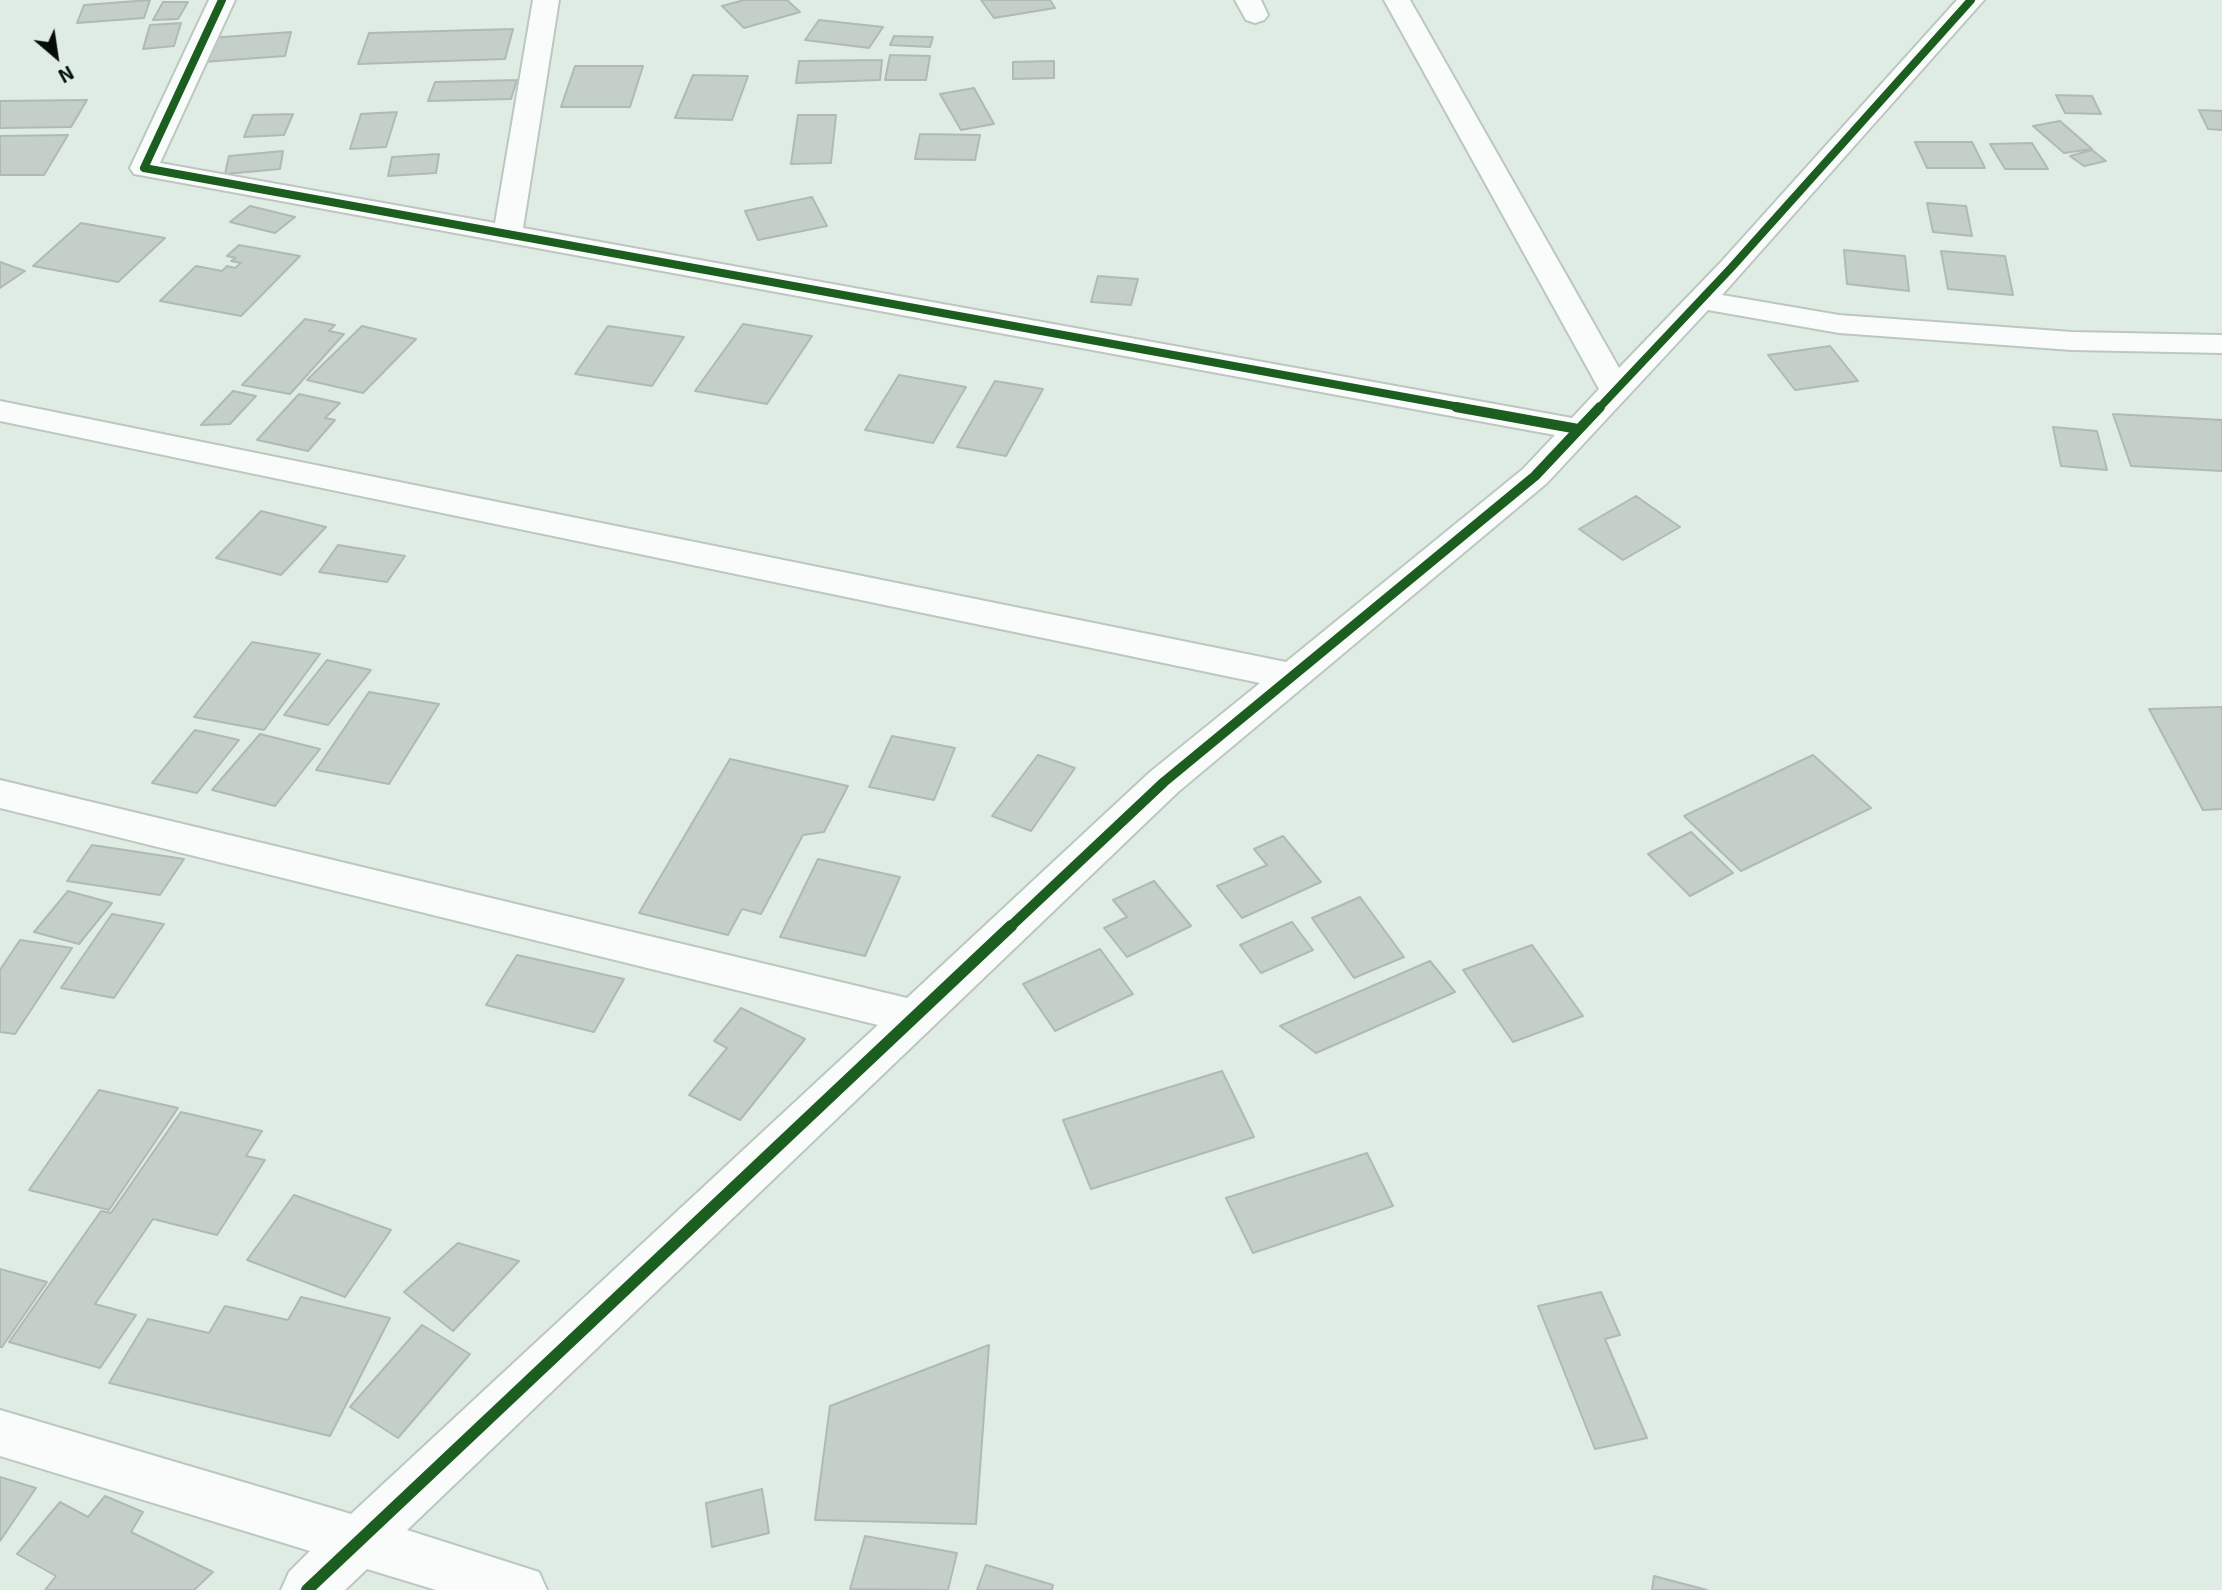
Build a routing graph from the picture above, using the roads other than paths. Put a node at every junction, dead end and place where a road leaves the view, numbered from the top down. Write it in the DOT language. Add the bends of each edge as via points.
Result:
graph roads {
  1 [pos="222,0"];
  2 [pos="546,0"];
  3 [pos="1396,0"];
  4 [pos="1971,0"];
  5 [pos="508,234"];
  6 [pos="1701,300"];
  7 [pos="2222,344"];
  8 [pos="1616,390"];
  9 [pos="0,411"];
  10 [pos="1578,429"];
  11 [pos="1291,676"];
  12 [pos="0,794"];
  13 [pos="915,1017"];
  14 [pos="0,1433"];
  15 [pos="360,1541"];
  16 [pos="307,1590"];
  17 [pos="522,1590"];
  1 -- 5 [label="street" via="144,168"];
  2 -- 5 [label="street"];
  3 -- 8 [label="street"];
  4 -- 6 [label="street"];
  5 -- 10 [label="street"];
  6 -- 7 [label="street" via="1839,324 2072,341"];
  6 -- 8 [label="street"];
  8 -- 10 [label="street"];
  9 -- 11 [label="street"];
  10 -- 11 [label="street" via="1535,476"];
  11 -- 13 [label="street" via="1164,782"];
  12 -- 13 [label="street"];
  13 -- 15 [label="street"];
  14 -- 15 [label="street"];
  15 -- 16 [label="street"];
  15 -- 17 [label="street"];
}
